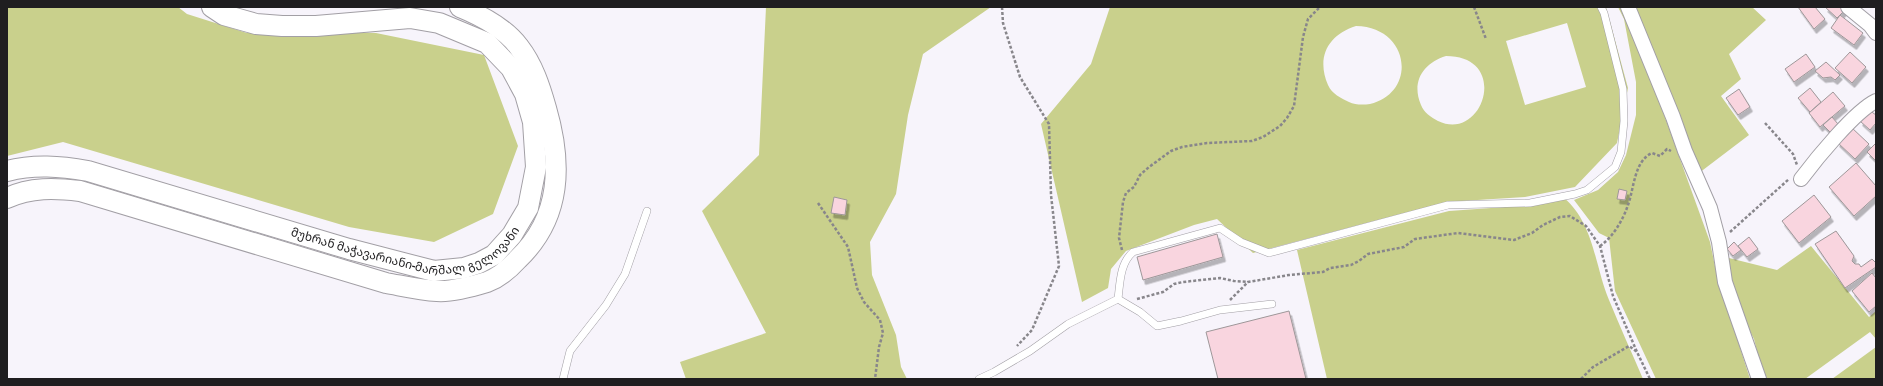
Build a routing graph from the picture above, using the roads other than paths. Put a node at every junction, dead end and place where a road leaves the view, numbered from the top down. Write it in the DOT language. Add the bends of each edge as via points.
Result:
graph roads {
  1 [pos="212,7"];
  2 [pos="460,7"];
  3 [pos="1601,7"];
  4 [pos="1628,7"];
  5 [pos="1848,7"];
  6 [pos="1876,33"];
  7 [pos="1876,101"];
  8 [pos="7,171"];
  9 [pos="1801,179"];
  10 [pos="7,198"];
  11 [pos="647,211"];
  12 [pos="1121,301"];
  13 [pos="1272,304"];
  14 [pos="563,379"];
  15 [pos="978,379"];
  16 [pos="1759,379"];
  1 -- 8 [label="main road, მუხრან მაჭავარიანი-მარშალ გელოვანი" via="224,15 256,24 282,26 316,26 410,18 439,23 487,44 511,68 525,94 533,122 536,167 528,208 512,235 494,255 479,263 464,268 434,271 349,249 88,171 49,166 22,167"];
  2 -- 10 [label="main road, მუხრან მაჭავარიანი-მარშალ გელოვანი" via="482,16 519,47 540,85 551,125 557,167 554,196 544,226 525,252 503,274 487,282 438,291 386,283 80,191 37,189"];
  3 -- 12 [label="lane" via="1623,89 1624,120 1621,152 1615,167 1587,190 1530,202 1448,205 1269,253 1241,242 1220,228 1133,252 1127,257 1124,266"];
  4 -- 16 [label="street" via="1710,208 1719,242 1725,282"];
  5 -- 6 [label="street"];
  7 -- 9 [label="street" via="1869,104"];
  11 -- 14 [label="lane" via="625,274 606,305 570,351"];
  12 -- 13 [label="lane" via="1157,326 1220,310"];
  12 -- 15 [label="lane" via="1068,324 1030,351"];
}
